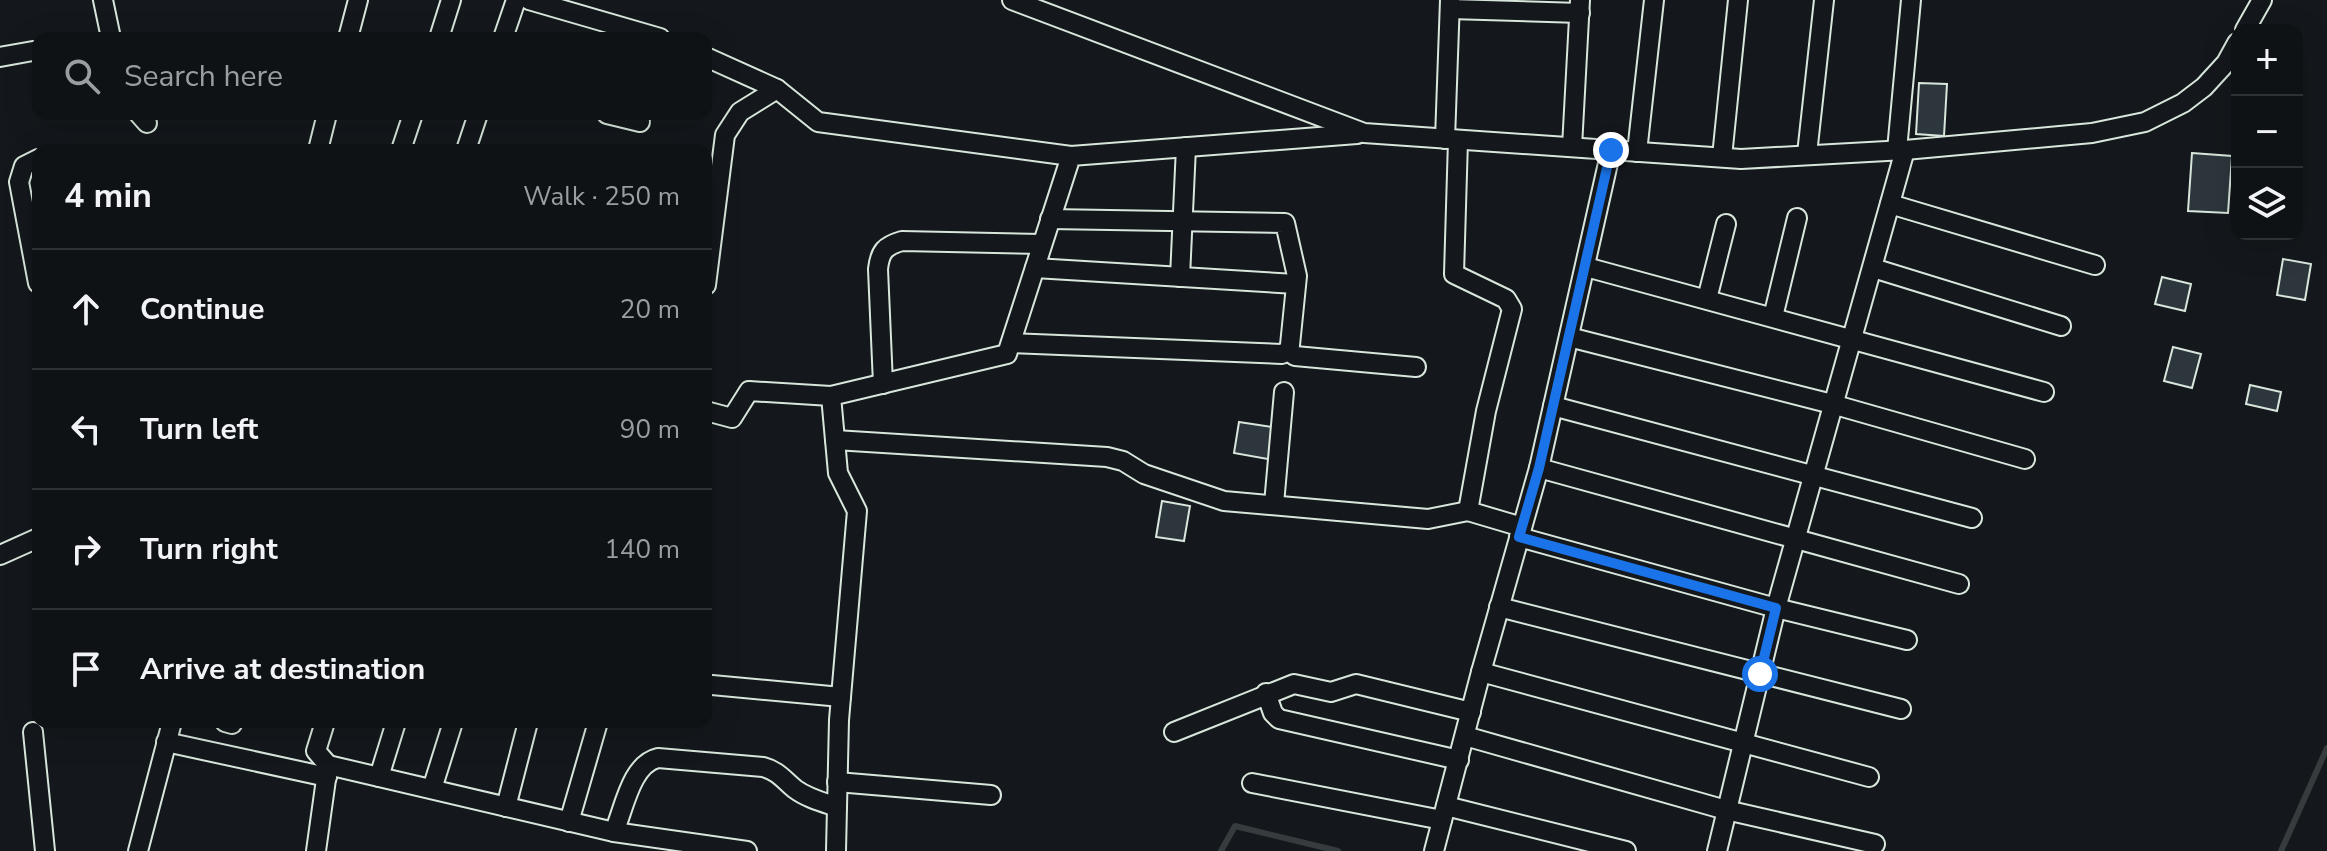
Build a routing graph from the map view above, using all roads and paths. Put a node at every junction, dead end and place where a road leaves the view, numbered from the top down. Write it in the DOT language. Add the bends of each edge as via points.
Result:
graph roads {
  1 [pos="103,0"];
  2 [pos="358,0"];
  3 [pos="451,0"];
  4 [pos="516,0"];
  5 [pos="529,0"];
  6 [pos="1012,0"];
  7 [pos="1654,0"];
  8 [pos="1738,0"];
  9 [pos="1824,0"];
  10 [pos="1911,0"];
  11 [pos="2262,0"];
  12 [pos="1450,5"];
  13 [pos="1580,6"];
  14 [pos="2248,24"];
  15 [pos="110,32"];
  16 [pos="350,32"];
  17 [pos="441,32"];
  18 [pos="505,32"];
  19 [pos="639,32"];
  20 [pos="32,51"];
  21 [pos="2231,54"];
  22 [pos="0,57"];
  23 [pos="712,60"];
  24 [pos="777,89"];
  25 [pos="326,120"];
  26 [pos="411,120"];
  27 [pos="476,120"];
  28 [pos="632,120"];
  29 [pos="640,122"];
  30 [pos="1364,133"];
  31 [pos="1452,139"];
  32 [pos="320,144"];
  33 [pos="403,144"];
  34 [pos="468,144"];
  35 [pos="1186,147"];
  36 [pos="1572,147"];
  37 [pos="1611,150"];
  38 [pos="1901,150"];
  39 [pos="1637,152"];
  40 [pos="1807,154"];
  41 [pos="1071,156"];
  42 [pos="1722,157"];
  43 [pos="32,162"];
  44 [pos="1890,204"];
  45 [pos="1797,218"];
  46 [pos="1050,219"];
  47 [pos="1181,220"];
  48 [pos="1726,224"];
  49 [pos="712,238"];
  50 [pos="1042,244"];
  51 [pos="32,251"];
  52 [pos="2095,265"];
  53 [pos="1586,267"];
  54 [pos="1035,268"];
  55 [pos="1873,268"];
  56 [pos="1180,277"];
  57 [pos="1296,284"];
  58 [pos="1707,299"];
  59 [pos="1773,317"];
  60 [pos="2061,326"];
  61 [pos="1569,337"];
  62 [pos="1852,338"];
  63 [pos="1011,343"];
  64 [pos="1288,351"];
  65 [pos="1416,367"];
  66 [pos="883,384"];
  67 [pos="1284,392"];
  68 [pos="2044,392"];
  69 [pos="831,396"];
  70 [pos="1832,404"];
  71 [pos="1553,406"];
  72 [pos="712,413"];
  73 [pos="835,440"];
  74 [pos="2025,459"];
  75 [pos="1539,468"];
  76 [pos="1812,474"];
  77 [pos="1274,504"];
  78 [pos="1468,511"];
  79 [pos="1972,518"];
  80 [pos="1520,532"];
  81 [pos="1796,537"];
  82 [pos="32,541"];
  83 [pos="0,555"];
  84 [pos="1959,584"];
  85 [pos="1499,607"];
  86 [pos="1776,608"];
  87 [pos="1907,640"];
  88 [pos="1481,672"];
  89 [pos="1760,674"];
  90 [pos="712,685"];
  91 [pos="1266,693"];
  92 [pos="841,697"];
  93 [pos="1901,709"];
  94 [pos="1471,712"];
  95 [pos="170,728"];
  96 [pos="323,728"];
  97 [pos="394,728"];
  98 [pos="451,728"];
  99 [pos="526,728"];
  100 [pos="596,728"];
  101 [pos="33,732"];
  102 [pos="1174,732"];
  103 [pos="1465,736"];
  104 [pos="166,742"];
  105 [pos="1742,742"];
  106 [pos="1459,760"];
  107 [pos="327,771"];
  108 [pos="379,777"];
  109 [pos="1869,777"];
  110 [pos="837,782"];
  111 [pos="1252,783"];
  112 [pos="432,789"];
  113 [pos="991,795"];
  114 [pos="506,807"];
  115 [pos="837,807"];
  116 [pos="1726,810"];
  117 [pos="1444,813"];
  118 [pos="569,822"];
  119 [pos="614,832"];
  120 [pos="1875,844"];
  121 [pos="1434,850"];
  122 [pos="45,851"];
  123 [pos="138,851"];
  124 [pos="316,851"];
  125 [pos="747,851"];
  126 [pos="836,851"];
  127 [pos="1626,851"];
  128 [pos="1717,851"];
  1 -- 15 [label="street"];
  2 -- 16 [label="street"];
  3 -- 17 [label="street"];
  4 -- 18 [label="street"];
  5 -- 19 [label="street"];
  6 -- 30 [label="street"];
  7 -- 39 [label="street"];
  8 -- 42 [label="street"];
  9 -- 40 [label="street"];
  10 -- 38 [label="street"];
  11 -- 14 [label="street"];
  12 -- 13 [label="street"];
  12 -- 31 [label="street"];
  13 -- 36 [label="street"];
  20 -- 22 [label="street"];
  21 -- 38 [label="street" via="2204,87 2145,122 2092,133"];
  23 -- 24 [label="street"];
  24 -- 41 [label="street" via="818,122"];
  24 -- 49 [label="street" via="740,112 725,135"];
  25 -- 32 [label="street"];
  26 -- 33 [label="street"];
  27 -- 34 [label="street"];
  28 -- 29 [label="street"];
  30 -- 31 [label="street"];
  30 -- 35 [label="street"];
  31 -- 36 [label="street"];
  31 -- 78 [label="street" via="1454,274 1506,299 1512,309"];
  35 -- 41 [label="street"];
  35 -- 47 [label="street"];
  36 -- 37 [label="street"];
  37 -- 39 [label="street"];
  37 -- 53 [label="street"];
  38 -- 40 [label="street"];
  38 -- 44 [label="street"];
  39 -- 42 [label="street"];
  40 -- 42 [label="street"];
  41 -- 46 [label="street"];
  43 -- 51 [label="street" via="24,166 19,182"];
  44 -- 52 [label="street"];
  44 -- 55 [label="street"];
  45 -- 59 [label="street"];
  46 -- 47 [label="street"];
  46 -- 50 [label="street"];
  47 -- 56 [label="street"];
  47 -- 57 [label="street" via="1285,223"];
  48 -- 58 [label="street"];
  50 -- 54 [label="street"];
  50 -- 66 [label="street" via="902,241 886,246 878,269"];
  53 -- 58 [label="street"];
  53 -- 61 [label="street"];
  54 -- 56 [label="street"];
  54 -- 63 [label="street"];
  55 -- 60 [label="street"];
  55 -- 62 [label="street"];
  56 -- 57 [label="street"];
  57 -- 64 [label="street"];
  58 -- 59 [label="street"];
  59 -- 62 [label="street"];
  61 -- 70 [label="street"];
  61 -- 71 [label="street"];
  62 -- 68 [label="street"];
  62 -- 70 [label="street"];
  63 -- 64 [label="street"];
  63 -- 66 [label="street" via="1007,354"];
  64 -- 65 [label="street" via="1295,356"];
  66 -- 69 [label="street"];
  67 -- 77 [label="street"];
  69 -- 72 [label="street" via="749,391 732,418"];
  69 -- 73 [label="street"];
  70 -- 74 [label="street"];
  70 -- 76 [label="street"];
  71 -- 75 [label="street"];
  71 -- 76 [label="street"];
  73 -- 77 [label="street" via="1107,457 1215,499"];
  73 -- 92 [label="street" via="838,473 857,511"];
  75 -- 80 [label="street"];
  75 -- 81 [label="street"];
  76 -- 79 [label="street"];
  76 -- 81 [label="street"];
  77 -- 78 [label="street" via="1428,519"];
  78 -- 80 [label="street"];
  80 -- 85 [label="street"];
  80 -- 86 [label="street"];
  81 -- 84 [label="street"];
  81 -- 86 [label="street"];
  82 -- 83 [label="street"];
  85 -- 88 [label="street"];
  85 -- 89 [label="street"];
  86 -- 87 [label="street"];
  86 -- 89 [label="street"];
  88 -- 94 [label="street"];
  88 -- 105 [label="street"];
  89 -- 93 [label="street"];
  89 -- 105 [label="street"];
  90 -- 92 [label="street"];
  91 -- 94 [label="street" via="1294,684 1331,692 1356,684"];
  91 -- 102 [label="street"];
  91 -- 106 [label="street" via="1279,719"];
  92 -- 110 [label="street"];
  94 -- 103 [label="street"];
  95 -- 104 [label="street"];
  96 -- 107 [label="street" via="316,751"];
  97 -- 108 [label="street"];
  98 -- 112 [label="street"];
  99 -- 114 [label="street"];
  100 -- 118 [label="street"];
  101 -- 122 [label="street"];
  103 -- 106 [label="street"];
  103 -- 116 [label="street"];
  104 -- 107 [label="street"];
  104 -- 123 [label="street"];
  105 -- 109 [label="street"];
  105 -- 116 [label="street"];
  106 -- 117 [label="street"];
  107 -- 108 [label="street"];
  107 -- 124 [label="street"];
  108 -- 112 [label="street"];
  110 -- 113 [label="street"];
  110 -- 115 [label="street"];
  111 -- 117 [label="street"];
  112 -- 114 [label="street"];
  114 -- 118 [label="street"];
  115 -- 119 [label="street" via="796,790 778,771 658,758 647,760 638,771"];
  115 -- 126 [label="street"];
  116 -- 120 [label="street"];
  116 -- 128 [label="street"];
  117 -- 121 [label="street"];
  117 -- 127 [label="street"];
  118 -- 119 [label="street"];
  119 -- 125 [label="street"];
}
